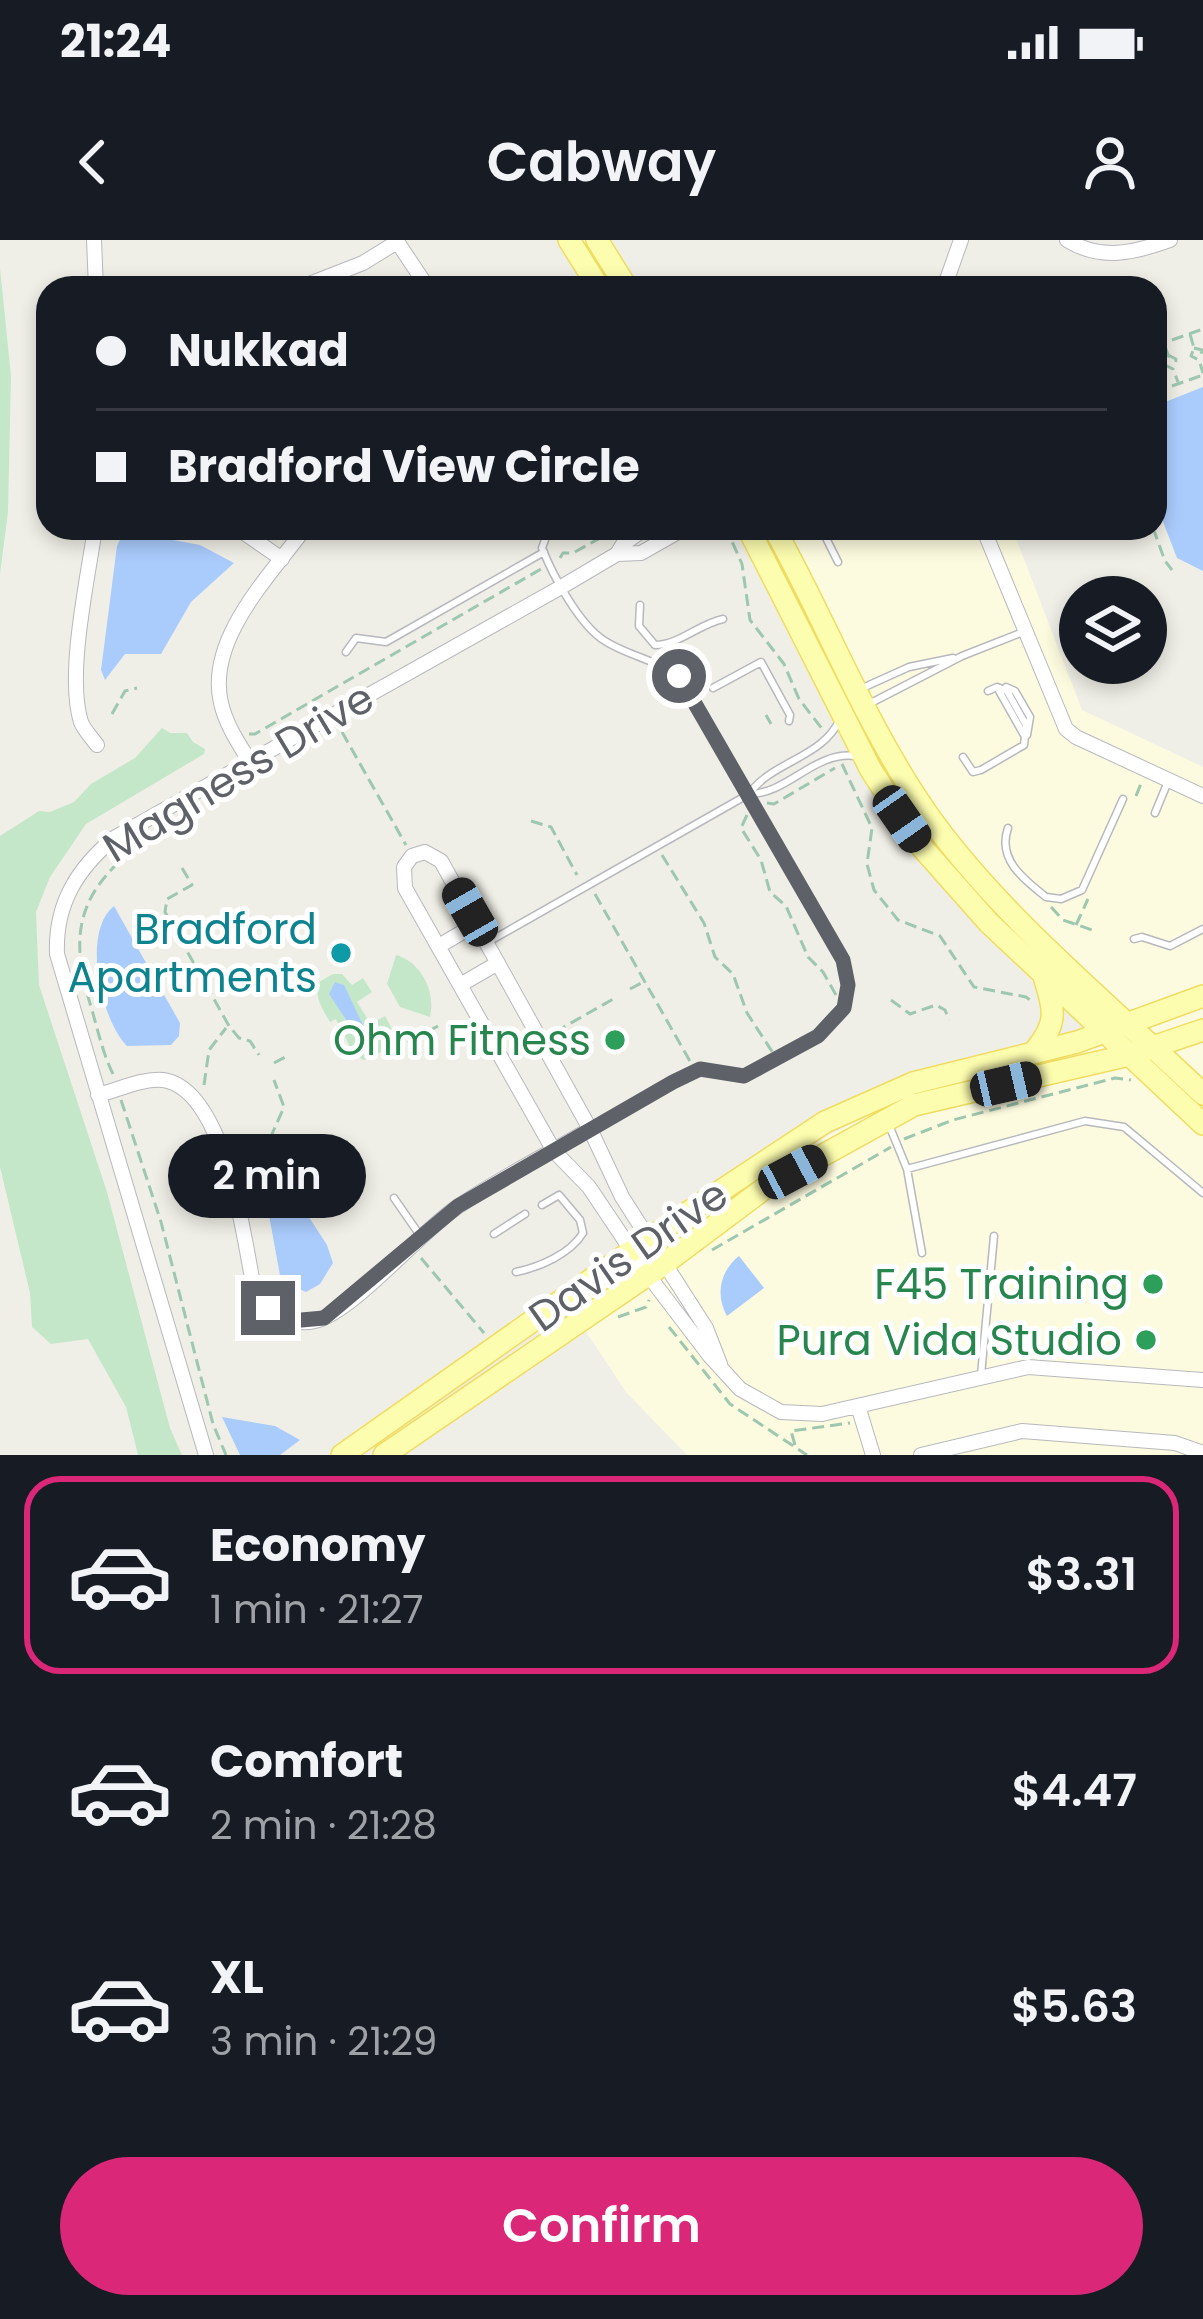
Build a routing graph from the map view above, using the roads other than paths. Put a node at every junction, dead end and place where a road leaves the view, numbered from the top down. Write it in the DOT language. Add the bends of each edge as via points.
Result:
graph roads {
  1 [pos="94,240"];
  2 [pos="568,240"];
  3 [pos="597,240"];
  4 [pos="961,240"];
  5 [pos="1067,240"];
  6 [pos="1170,240"];
  7 [pos="396,241"];
  8 [pos="96,276"];
  9 [pos="334,276"];
  10 [pos="420,276"];
  11 [pos="591,276"];
  12 [pos="620,276"];
  13 [pos="948,276"];
  14 [pos="93,540"];
  15 [pos="254,540"];
  16 [pos="296,540"];
  17 [pos="546,540"];
  18 [pos="629,540"];
  19 [pos="664,540"];
  20 [pos="754,540"];
  21 [pos="780,540"];
  22 [pos="827,540"];
  23 [pos="988,540"];
  24 [pos="544,552"];
  25 [pos="617,554"];
  26 [pos="282,559"];
  27 [pos="838,562"];
  28 [pos="563,586"];
  29 [pos="640,605"];
  30 [pos="723,619"];
  31 [pos="1027,631"];
  32 [pos="346,652"];
  33 [pos="962,656"];
  34 [pos="713,688"];
  35 [pos="862,698"];
  36 [pos="843,714"];
  37 [pos="789,721"];
  38 [pos="1026,736"];
  39 [pos="98,746"];
  40 [pos="963,757"];
  41 [pos="867,759"];
  42 [pos="250,763"];
  43 [pos="1168,781"];
  44 [pos="749,794"];
  45 [pos="1203,796"];
  46 [pos="1123,799"];
  47 [pos="1155,813"];
  48 [pos="1008,828"];
  49 [pos="476,924"];
  50 [pos="1203,929"];
  51 [pos="1134,939"];
  52 [pos="487,943"];
  53 [pos="439,946"];
  54 [pos="498,963"];
  55 [pos="1043,974"];
  56 [pos="460,985"];
  57 [pos="1203,996"];
  58 [pos="1128,1026"];
  59 [pos="1203,1030"];
  60 [pos="1105,1033"];
  61 [pos="1152,1047"];
  62 [pos="1034,1052"];
  63 [pos="1129,1055"];
  64 [pos="1203,1094"];
  65 [pos="98,1095"];
  66 [pos="887,1120"];
  67 [pos="1203,1124"];
  68 [pos="590,1130"];
  69 [pos="554,1151"];
  70 [pos="907,1169"];
  71 [pos="1203,1193"];
  72 [pos="394,1198"];
  73 [pos="542,1205"];
  74 [pos="525,1214"];
  75 [pos="494,1234"];
  76 [pos="420,1236"];
  77 [pos="994,1236"];
  78 [pos="641,1245"];
  79 [pos="922,1253"];
  80 [pos="657,1269"];
  81 [pos="516,1272"];
  82 [pos="981,1375"];
  83 [pos="1203,1380"];
  84 [pos="858,1406"];
  85 [pos="1203,1453"];
  86 [pos="206,1455"];
  87 [pos="342,1455"];
  88 [pos="383,1455"];
  89 [pos="873,1455"];
  90 [pos="921,1455"];
  1 -- 8 [label="street"];
  2 -- 11 [label="main road"];
  3 -- 12 [label="main road"];
  4 -- 13 [label="street"];
  5 -- 6 [label="street" via="1118,254"];
  7 -- 9 [label="street"];
  7 -- 10 [label="street"];
  14 -- 39 [label="street" via="78,684 81,724"];
  15 -- 26 [label="street"];
  16 -- 26 [label="street"];
  17 -- 24 [label="lane"];
  18 -- 25 [label="street, Magness Drive"];
  19 -- 25 [label="street, Magness Drive"];
  20 -- 36 [label="main road"];
  21 -- 35 [label="main road"];
  22 -- 27 [label="lane"];
  23 -- 31 [label="street"];
  24 -- 28 [label="lane"];
  24 -- 32 [label="lane" via="386,642 356,638"];
  25 -- 28 [label="street, Magness Drive"];
  26 -- 42 [label="street" via="220,662 220,699"];
  28 -- 42 [label="street, Magness Drive"];
  28 -- 44 [label="lane" via="591,631 679,676"];
  29 -- 30 [label="lane" via="639,626 655,645"];
  31 -- 33 [label="lane"];
  31 -- 43 [label="street" via="1066,729"];
  33 -- 35 [label="lane"];
  33 -- 35 [label="lane" via="909,667"];
  34 -- 37 [label="lane" via="761,662"];
  35 -- 58 [label="main road" via="907,783 956,850"];
  36 -- 41 [label="main road"];
  36 -- 44 [label="lane" via="828,738"];
  38 -- 38 [label="lane" via="992,689 1015,691 1030,717"];
  38 -- 40 [label="lane" via="981,770 973,772"];
  41 -- 44 [label="lane" via="837,755 764,794"];
  41 -- 55 [label="main road" via="936,866"];
  42 -- 65 [label="street, Magness Drive" via="114,838 69,891 57,954"];
  43 -- 45 [label="street"];
  43 -- 47 [label="lane"];
  44 -- 52 [label="lane"];
  44 -- 68 [label="lane" via="847,973 837,1019 744,1076 692,1072"];
  46 -- 48 [label="lane" via="1073,897 1046,897 1006,857"];
  49 -- 52 [label="street"];
  49 -- 53 [label="street"];
  49 -- 53 [label="street" via="441,861 425,852 412,856 406,888"];
  50 -- 51 [label="lane" via="1170,946"];
  52 -- 54 [label="street"];
  53 -- 56 [label="street"];
  54 -- 56 [label="street"];
  54 -- 68 [label="street"];
  55 -- 60 [label="main road"];
  55 -- 62 [label="main road" via="1053,1025"];
  56 -- 69 [label="street"];
  57 -- 58 [label="main road, Davis Drive"];
  58 -- 60 [label="main road, Davis Drive"];
  58 -- 61 [label="main road"];
  59 -- 61 [label="main road, Davis Drive"];
  60 -- 62 [label="main road, Davis Drive"];
  60 -- 63 [label="main road"];
  61 -- 63 [label="main road, Davis Drive"];
  61 -- 64 [label="main road"];
  62 -- 78 [label="main road, Davis Drive" via="879,1096 805,1135"];
  63 -- 66 [label="main road, Davis Drive" via="914,1106"];
  63 -- 67 [label="main road"];
  65 -- 76 [label="street" via="164,1080 199,1100 239,1209 254,1289 283,1318 313,1322 335,1311"];
  65 -- 86 [label="street, Magness Drive"];
  66 -- 70 [label="lane"];
  66 -- 80 [label="main road, Davis Drive" via="769,1185"];
  68 -- 69 [label="street"];
  68 -- 78 [label="street"];
  69 -- 76 [label="street"];
  69 -- 78 [label="street"];
  70 -- 71 [label="lane" via="1084,1121 1124,1127"];
  70 -- 79 [label="lane"];
  72 -- 76 [label="lane"];
  73 -- 81 [label="lane" via="559,1196 583,1233 577,1244"];
  74 -- 75 [label="lane"];
  77 -- 82 [label="lane"];
  78 -- 80 [label="street"];
  78 -- 87 [label="main road, Davis Drive"];
  80 -- 84 [label="street" via="709,1355 740,1389 781,1412"];
  80 -- 88 [label="main road, Davis Drive"];
  82 -- 83 [label="street" via="1060,1367"];
  82 -- 84 [label="street"];
  84 -- 89 [label="street"];
  85 -- 90 [label="street" via="1175,1443 1022,1431"];
}
